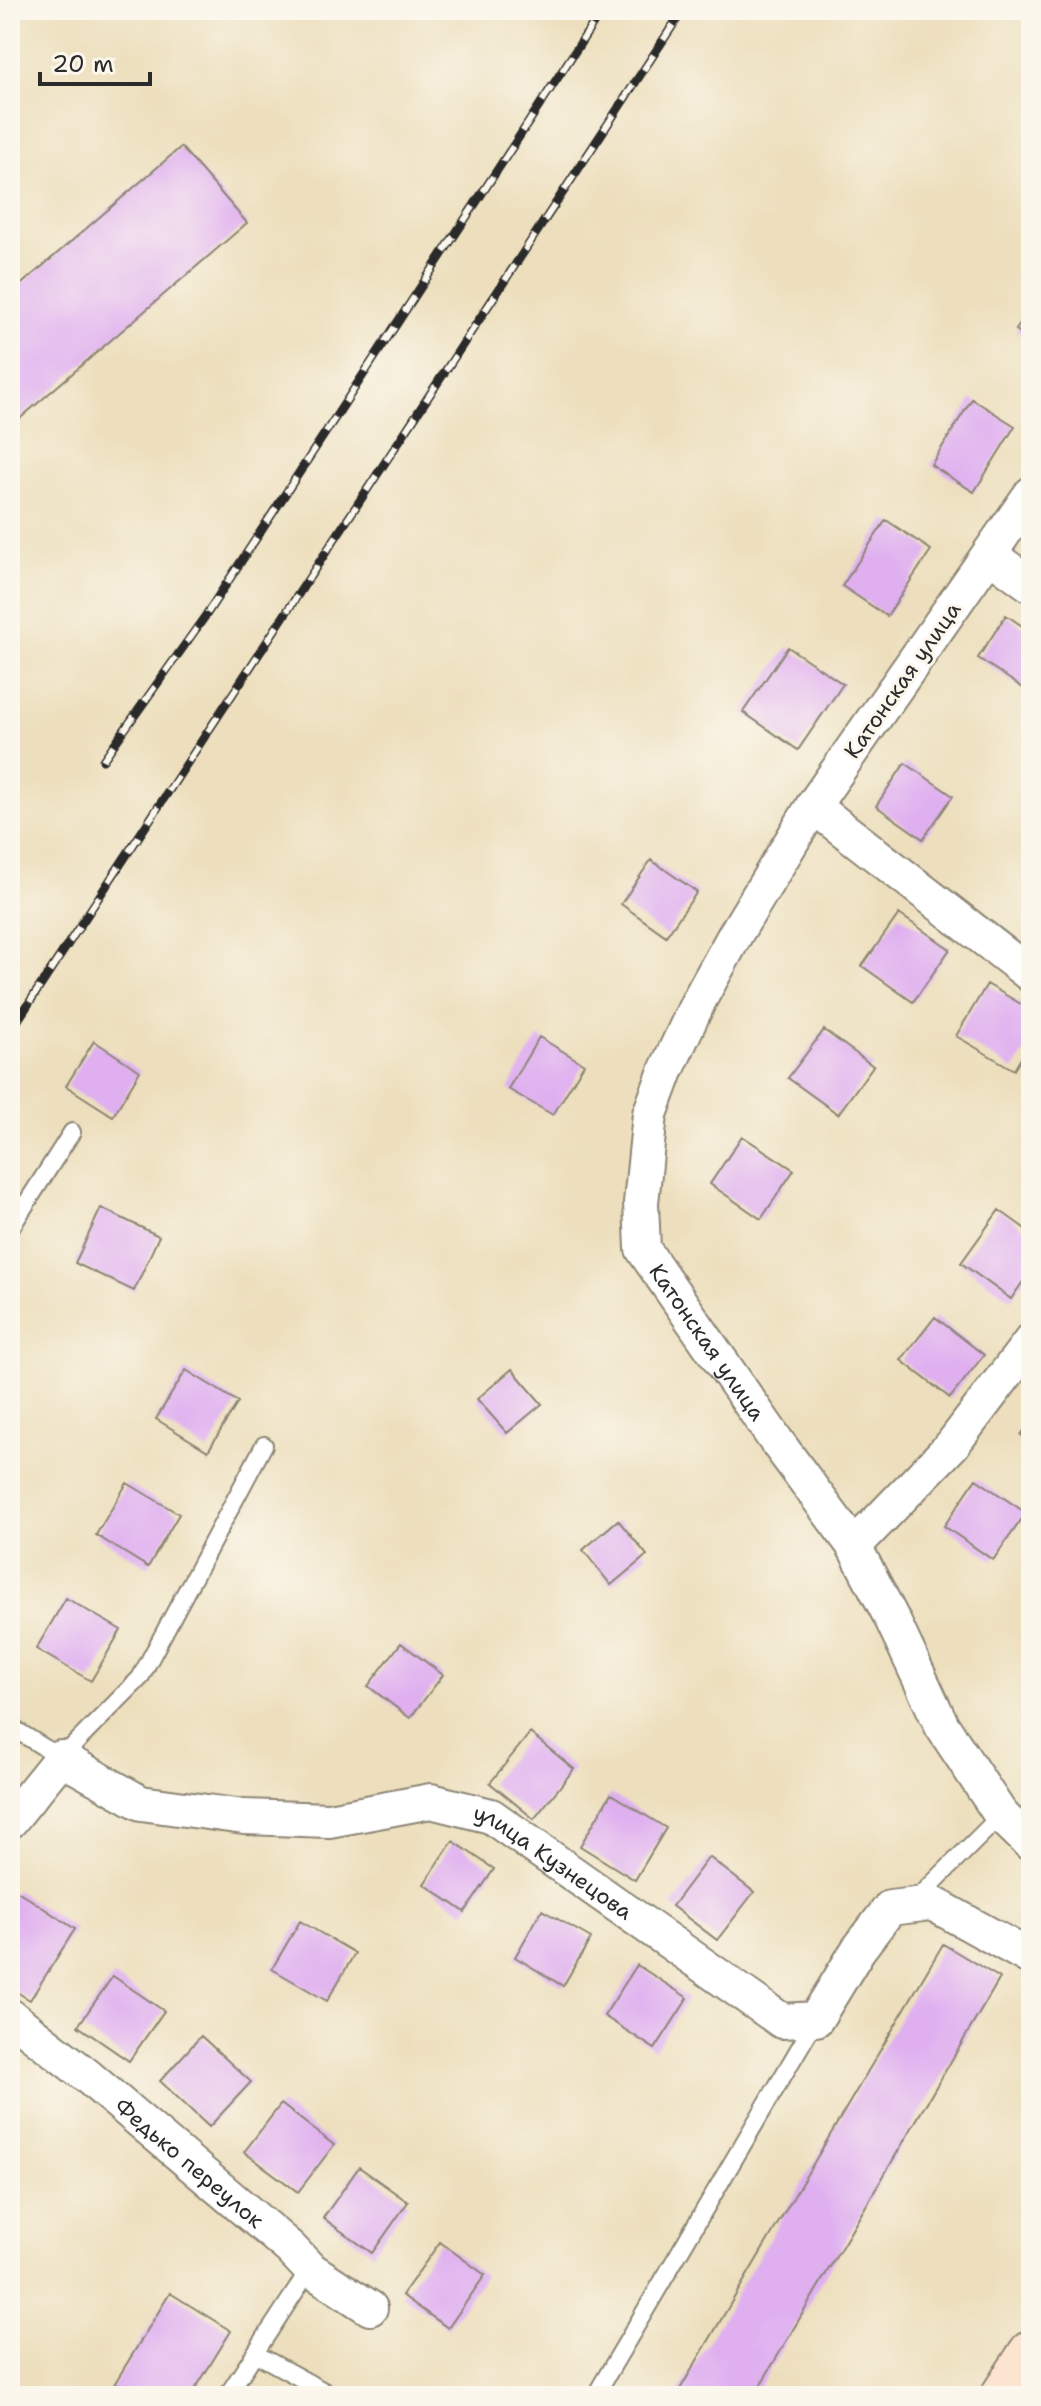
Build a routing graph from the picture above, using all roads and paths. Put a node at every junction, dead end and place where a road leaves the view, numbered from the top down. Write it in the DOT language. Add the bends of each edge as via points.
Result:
graph roads {
  1 [pos="1031,494"];
  2 [pos="990,555"];
  3 [pos="1031,585"];
  4 [pos="813,806"];
  5 [pos="1031,975"];
  6 [pos="72,1132"];
  7 [pos="10,1229"];
  8 [pos="1031,1341"];
  9 [pos="264,1445"];
  10 [pos="854,1546"];
  11 [pos="10,1724"];
  12 [pos="61,1758"];
  13 [pos="1001,1815"];
  14 [pos="10,1821"];
  15 [pos="1031,1844"];
  16 [pos="911,1905"];
  17 [pos="1031,1958"];
  18 [pos="829,1997"];
  19 [pos="10,2016"];
  20 [pos="310,2269"];
  21 [pos="370,2308"];
  22 [pos="1031,2353"];
  23 [pos="256,2354"];
  24 [pos="227,2396"];
  25 [pos="333,2396"];
  26 [pos="595,2396"];
  27 [pos="1003,2396"];
  1 -- 2 [label="street, Катонская улица"];
  2 -- 3 [label="street"];
  2 -- 4 [label="street, Катонская улица"];
  4 -- 5 [label="street"];
  4 -- 10 [label="street, Катонская улица" via="736,933 666,1071 650,1114 641,1203 643,1249"];
  6 -- 7 [label="lane"];
  8 -- 10 [label="street" via="952,1445"];
  9 -- 12 [label="lane" via="140,1678"];
  10 -- 13 [label="street, Катонская улица" via="942,1726"];
  11 -- 12 [label="lane"];
  12 -- 14 [label="street"];
  12 -- 18 [label="street, улица Кузнецова" via="141,1803 244,1817 329,1820 431,1801 491,1816 782,2021 816,2019"];
  13 -- 15 [label="street, Катонская улица"];
  13 -- 16 [label="lane"];
  16 -- 17 [label="street" via="932,1903"];
  16 -- 18 [label="street, улица Кузнецова" via="890,1908"];
  18 -- 26 [label="lane"];
  19 -- 20 [label="street, Федько переулок"];
  20 -- 21 [label="street, Федько переулок"];
  20 -- 23 [label="lane"];
  22 -- 27 [label="street"];
  23 -- 24 [label="lane"];
  23 -- 25 [label="lane"];
}
